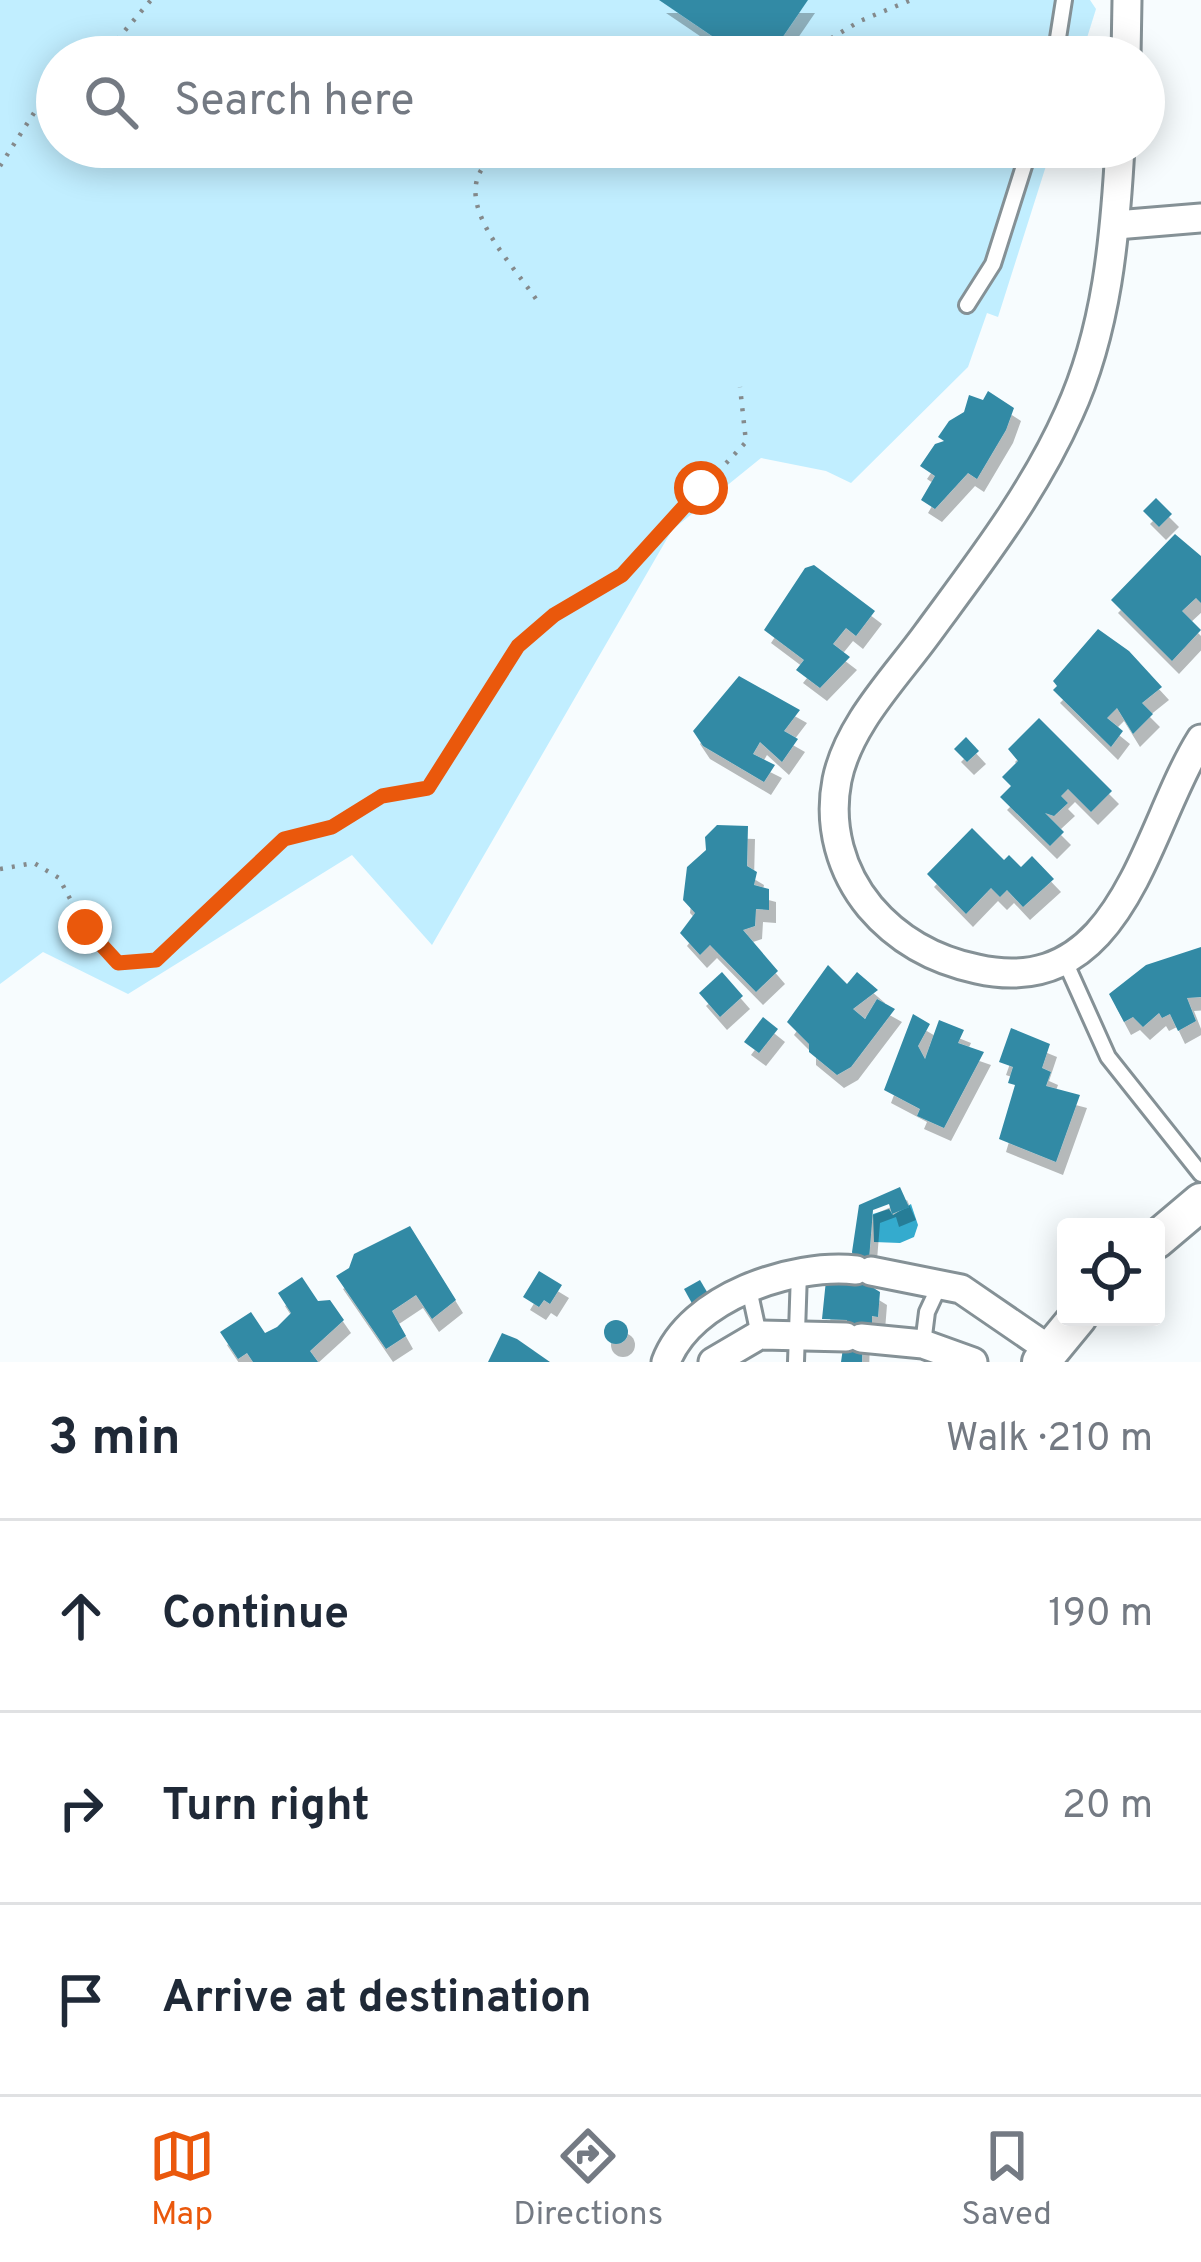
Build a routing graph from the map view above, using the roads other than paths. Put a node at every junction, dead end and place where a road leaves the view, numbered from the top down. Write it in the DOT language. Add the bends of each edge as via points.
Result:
graph roads {
  1 [pos="1064,0"];
  2 [pos="1127,0"];
  3 [pos="1058,36"];
  4 [pos="1126,36"];
  5 [pos="1023,168"];
  6 [pos="1119,168"];
  7 [pos="1201,218"];
  8 [pos="1116,225"];
  9 [pos="968,305"];
  10 [pos="1201,739"];
  11 [pos="1064,959"];
  12 [pos="1201,1174"];
  13 [pos="1201,1202"];
  14 [pos="1165,1232"];
  15 [pos="799,1272"];
  16 [pos="941,1282"];
  17 [pos="749,1289"];
  18 [pos="1071,1326"];
  19 [pos="797,1333"];
  20 [pos="759,1335"];
  21 [pos="923,1344"];
  22 [pos="1046,1356"];
  23 [pos="666,1362"];
  24 [pos="713,1362"];
  25 [pos="796,1362"];
  26 [pos="973,1362"];
  1 -- 3 [label="lane"];
  2 -- 4 [label="street"];
  5 -- 9 [label="lane" via="992,264"];
  6 -- 8 [label="street"];
  7 -- 8 [label="street"];
  8 -- 11 [label="street" via="1096,338 1041,470 861,723 837,778 834,824 848,881 889,929 944,962 1004,975"];
  10 -- 11 [label="street" via="1112,921"];
  11 -- 12 [label="lane" via="1108,1057"];
  13 -- 14 [label="main road"];
  15 -- 16 [label="street"];
  15 -- 17 [label="street"];
  15 -- 19 [label="lane"];
  16 -- 21 [label="lane"];
  16 -- 22 [label="street"];
  17 -- 20 [label="lane"];
  17 -- 23 [label="street" via="705,1316"];
  18 -- 22 [label="main road"];
  19 -- 20 [label="street"];
  19 -- 21 [label="street"];
  19 -- 25 [label="lane"];
  20 -- 24 [label="street"];
  21 -- 26 [label="street"];
}
